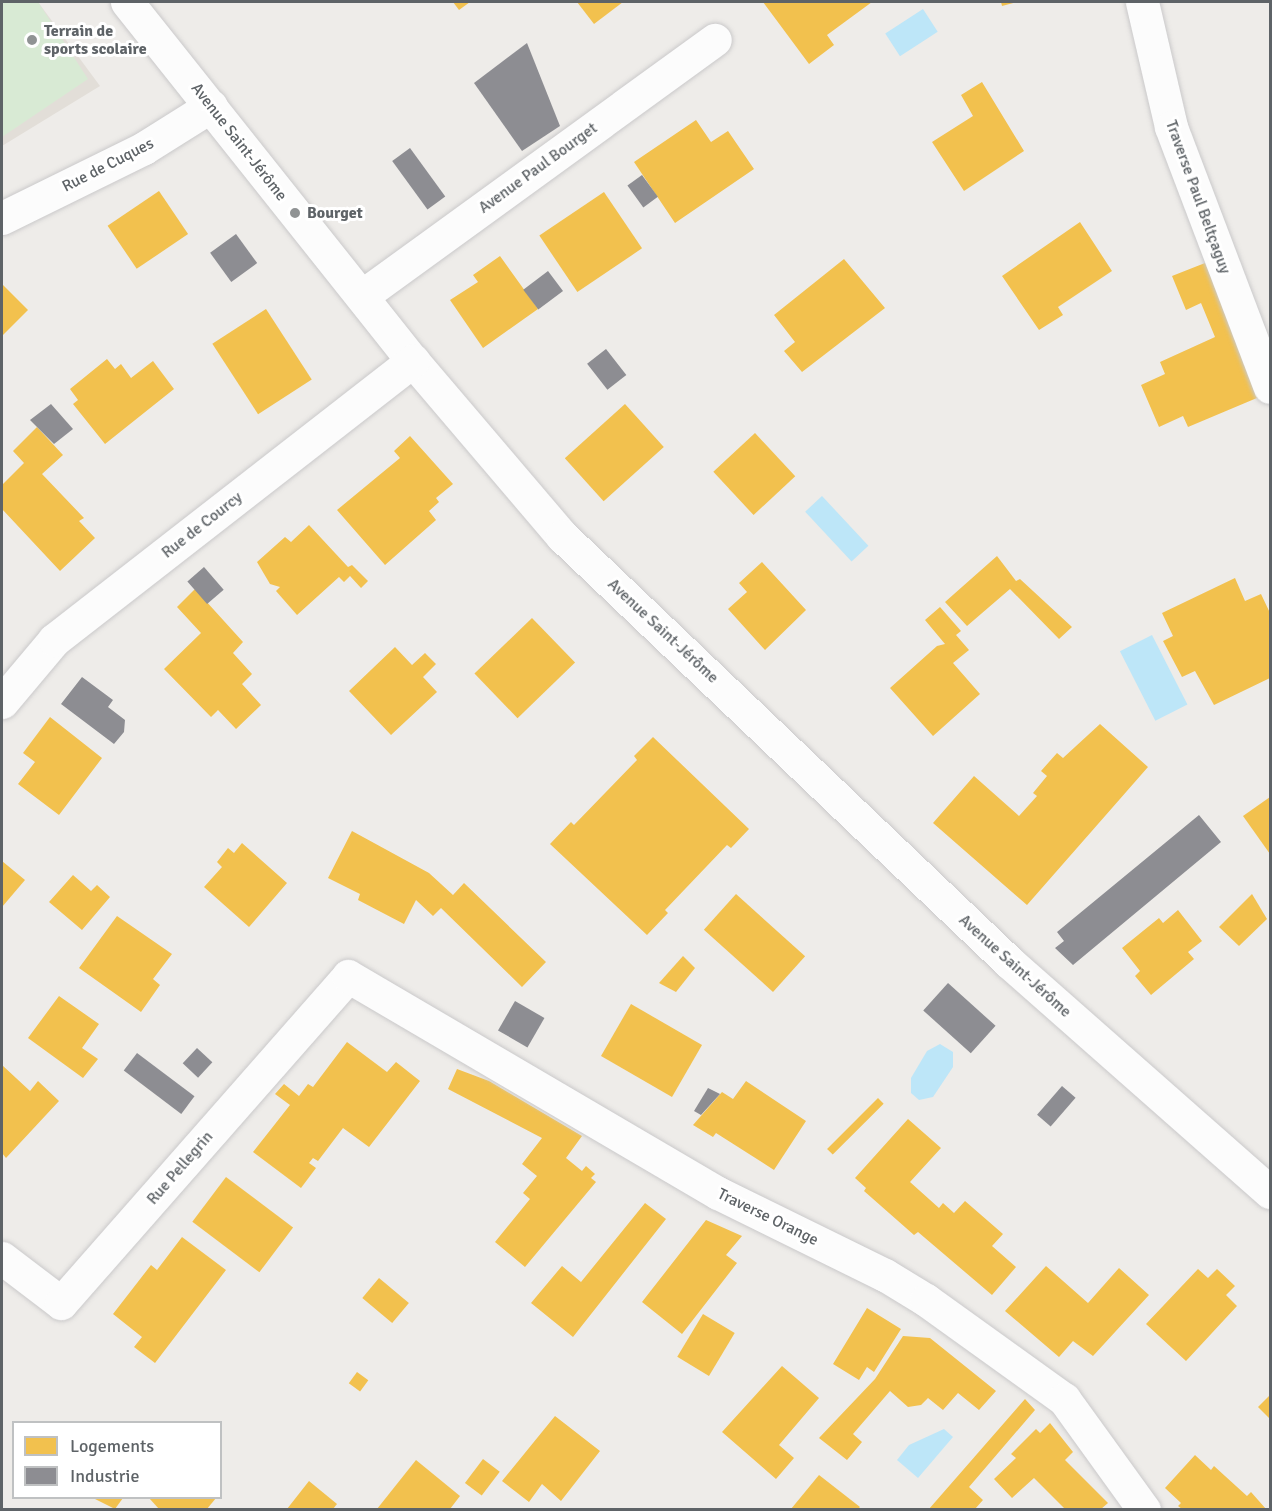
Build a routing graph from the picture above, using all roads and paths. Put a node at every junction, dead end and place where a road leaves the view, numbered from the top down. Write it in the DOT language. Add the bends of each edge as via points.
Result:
graph roads {
  1 [pos="127,2"];
  2 [pos="1142,2"];
  3 [pos="715,40"];
  4 [pos="211,106"];
  5 [pos="2,218"];
  6 [pos="362,296"];
  7 [pos="413,361"];
  8 [pos="1270,387"];
  9 [pos="2,702"];
  10 [pos="348,976"];
  11 [pos="1270,1192"];
  12 [pos="2,1258"];
  13 [pos="1144,1509"];
  1 -- 4 [label="street, Avenue Saint-Jérôme"];
  2 -- 8 [label="street, Traverse Paul Beltçaguy" via="1171,127"];
  3 -- 6 [label="street, Avenue Paul Bourget"];
  4 -- 5 [label="street, Rue de Cuques" via="144,148"];
  4 -- 6 [label="street, Avenue Saint-Jérôme"];
  6 -- 7 [label="street, Avenue Saint-Jérôme"];
  7 -- 9 [label="street, Rue de Courcy" via="54,640"];
  7 -- 11 [label="street, Avenue Saint-Jérôme" via="562,536 1009,962"];
  10 -- 12 [label="street, Rue Pellegrin" via="61,1303"];
  10 -- 13 [label="street, Traverse Orange" via="718,1193 885,1275 926,1300 1064,1399"];
}
